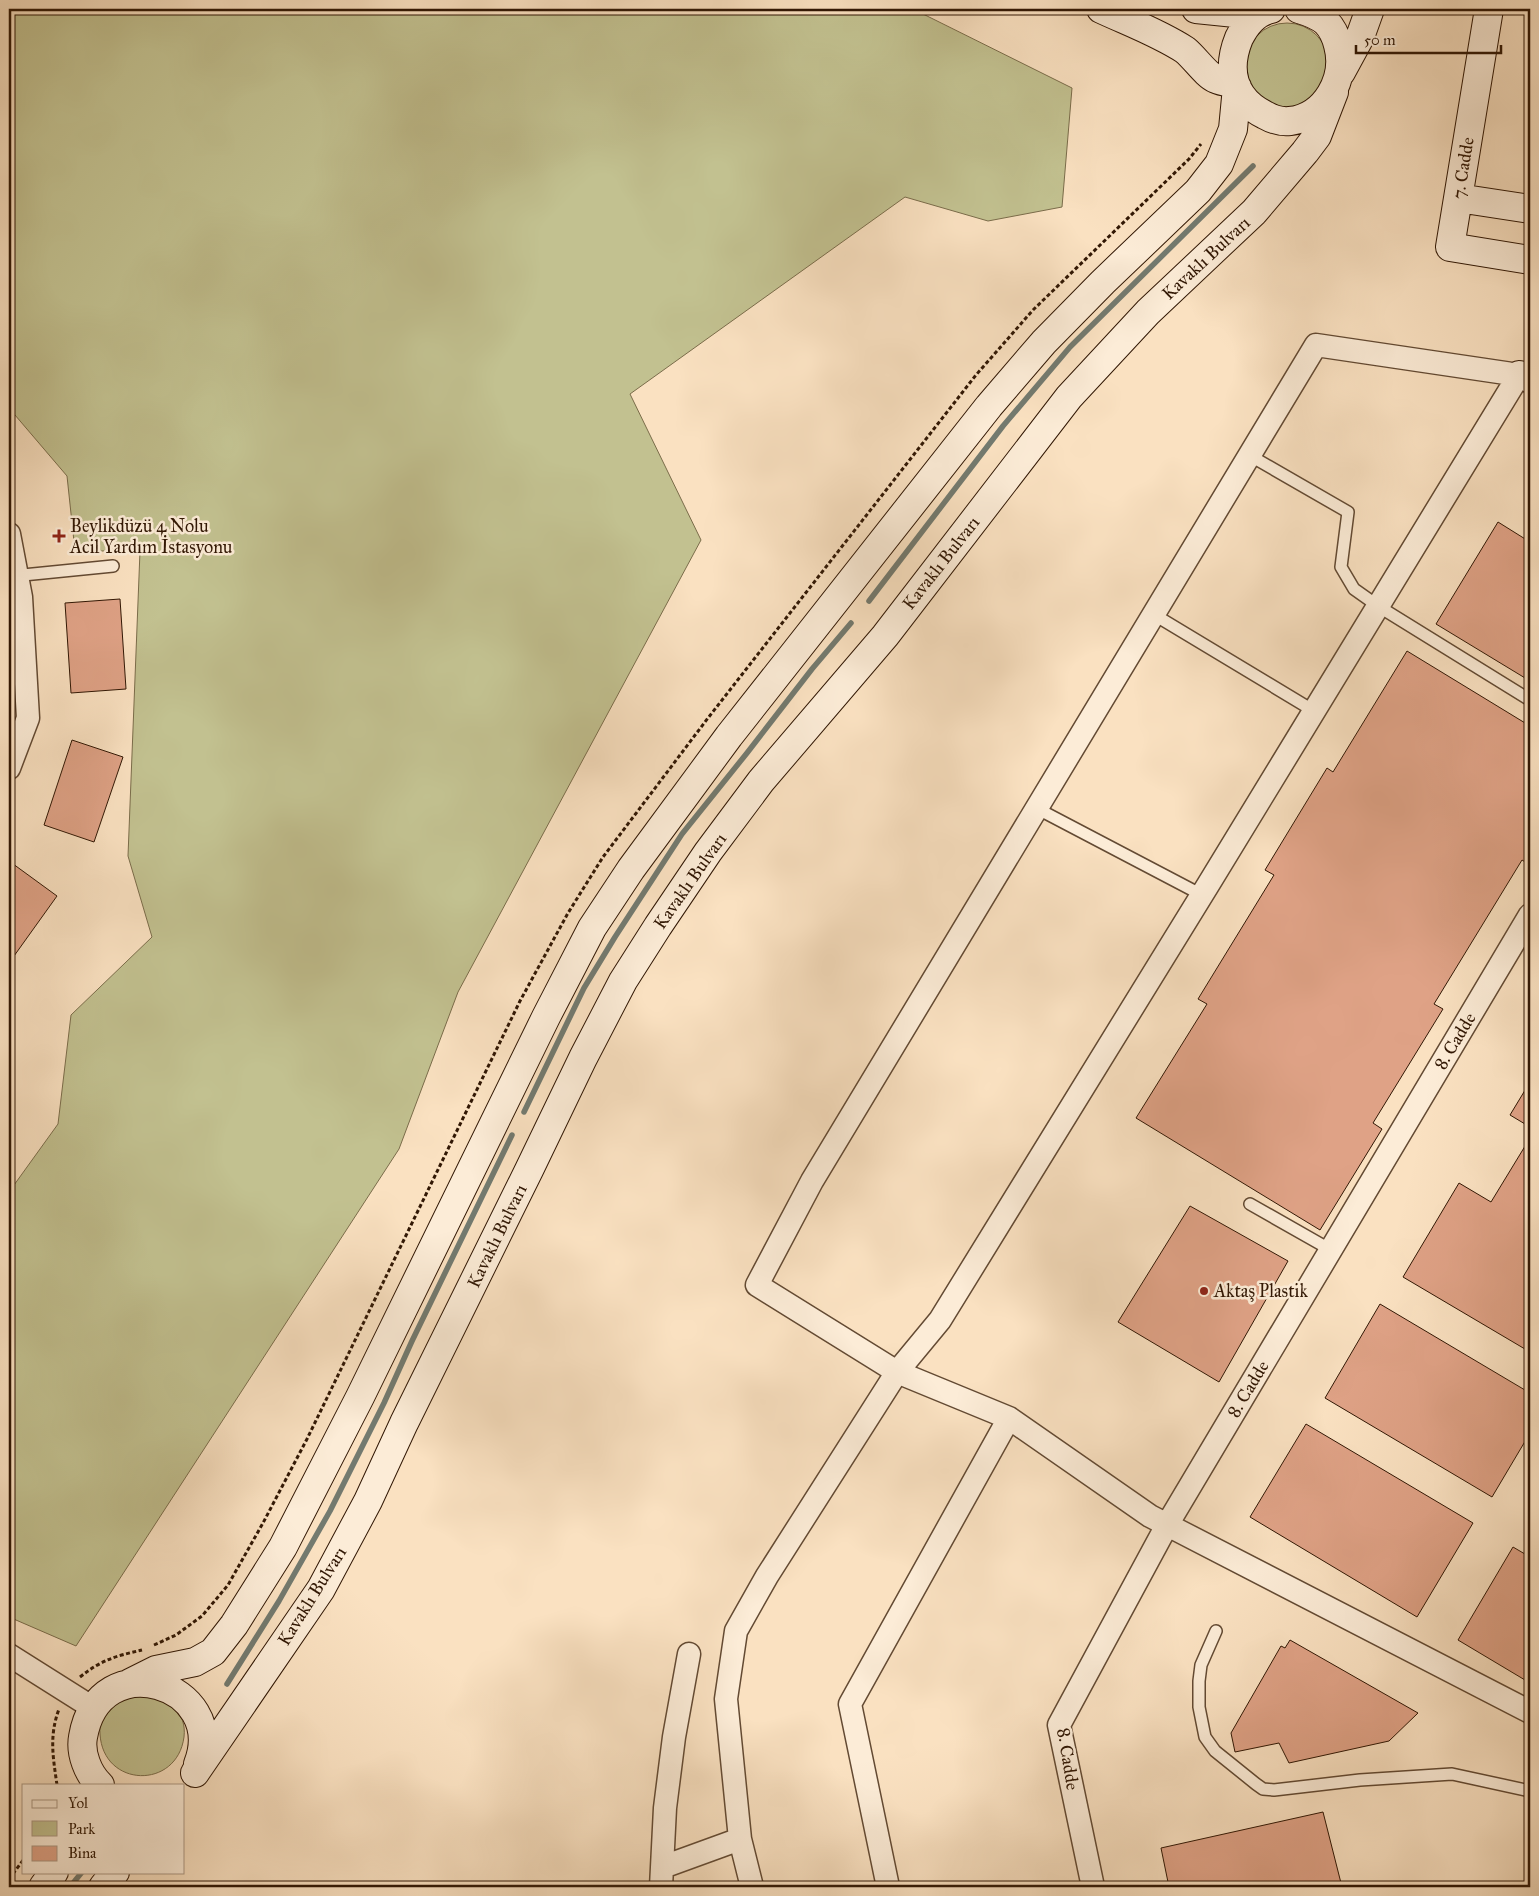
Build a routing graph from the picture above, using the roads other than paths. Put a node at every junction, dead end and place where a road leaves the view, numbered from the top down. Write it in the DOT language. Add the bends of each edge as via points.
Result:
graph roads {
  1 [pos="1101,9"];
  2 [pos="1196,9"];
  3 [pos="1299,9"];
  4 [pos="1370,9"];
  5 [pos="1489,9"];
  6 [pos="1263,12"];
  7 [pos="1337,82"];
  8 [pos="1236,85"];
  9 [pos="1458,198"];
  10 [pos="1530,209"];
  11 [pos="1530,260"];
  12 [pos="1526,378"];
  13 [pos="1249,455"];
  14 [pos="9,534"];
  15 [pos="113,566"];
  16 [pos="13,576"];
  17 [pos="1378,606"];
  18 [pos="1153,614"];
  19 [pos="1530,700"];
  20 [pos="1314,711"];
  21 [pos="9,768"];
  22 [pos="1036,808"];
  23 [pos="1202,895"];
  24 [pos="1530,915"];
  25 [pos="1250,1204"];
  26 [pos="1331,1250"];
  27 [pos="897,1372"];
  28 [pos="1009,1418"];
  29 [pos="1167,1525"];
  30 [pos="1216,1631"];
  31 [pos="689,1654"];
  32 [pos="9,1655"];
  33 [pos="130,1683"];
  34 [pos="93,1708"];
  35 [pos="1530,1712"];
  36 [pos="86,1774"];
  37 [pos="189,1779"];
  38 [pos="99,1784"];
  39 [pos="1530,1790"];
  40 [pos="740,1839"];
  41 [pos="53,1874"];
  42 [pos="113,1874"];
  43 [pos="662,1877"];
  44 [pos="43,1887"];
  45 [pos="103,1887"];
  46 [pos="752,1887"];
  47 [pos="888,1887"];
  48 [pos="1093,1887"];
  1 -- 8 [label="main road" via="1164,38 1186,51 1210,76"];
  2 -- 6 [label="main road"];
  3 -- 7 [label="main road" via="1327,23 1336,37 1341,54"];
  4 -- 7 [label="main road"];
  5 -- 9 [label="main road, 7. Cadde"];
  6 -- 8 [label="main road, Kavaklı Bulvarı" via="1244,28 1236,46 1232,64"];
  7 -- 8 [label="main road" via="1307,118 1289,121 1271,119 1254,110"];
  7 -- 37 [label="main road, Kavaklı Bulvarı" via="1317,136 1305,152 1254,212 1148,312 1069,397 885,636 761,780 708,852 623,981 368,1501 320,1589"];
  8 -- 33 [label="main road, Kavaklı Bulvarı" via="1233,129 1219,164 1198,191 1044,342 989,406 729,736 631,869 592,928 283,1547 234,1624 213,1652 195,1662 156,1670"];
  9 -- 10 [label="main road"];
  9 -- 11 [label="main road, 7. Cadde" via="1450,247"];
  12 -- 13 [label="street" via="1316,345"];
  12 -- 17 [label="street"];
  13 -- 17 [label="lane" via="1348,512 1341,567 1354,589"];
  13 -- 18 [label="street"];
  14 -- 16 [label="street"];
  15 -- 16 [label="lane"];
  16 -- 21 [label="street" via="22,597 28,718"];
  17 -- 19 [label="lane"];
  17 -- 20 [label="street"];
  18 -- 20 [label="lane"];
  18 -- 22 [label="street"];
  20 -- 23 [label="street"];
  22 -- 23 [label="lane"];
  22 -- 27 [label="street" via="812,1181 757,1285"];
  23 -- 27 [label="street" via="940,1320"];
  24 -- 26 [label="street, 8. Cadde"];
  25 -- 26 [label="lane"];
  26 -- 29 [label="street, 8. Cadde"];
  27 -- 28 [label="street"];
  27 -- 40 [label="street" via="736,1630 726,1699"];
  28 -- 29 [label="street"];
  28 -- 47 [label="street" via="850,1704"];
  29 -- 35 [label="street"];
  29 -- 48 [label="street, 8. Cadde" via="1059,1725"];
  30 -- 39 [label="lane" via="1201,1665 1199,1681 1199,1707 1205,1737 1215,1751 1263,1788 1274,1790 1452,1774"];
  31 -- 43 [label="street" via="674,1737"];
  32 -- 34 [label="street"];
  33 -- 34 [label="main road, Kavaklı Bulvarı" via="110,1691"];
  33 -- 37 [label="main road, Kavaklı Bulvarı" via="150,1682 170,1688 186,1700 197,1716 202,1735 202,1755"];
  34 -- 36 [label="main road, Kavaklı Bulvarı" via="85,1722 82,1742"];
  36 -- 38 [label="main road, Kavaklı Bulvarı"];
  40 -- 43 [label="street"];
  40 -- 46 [label="street"];
  41 -- 44 [label="main road"];
  42 -- 45 [label="main road"];
}
